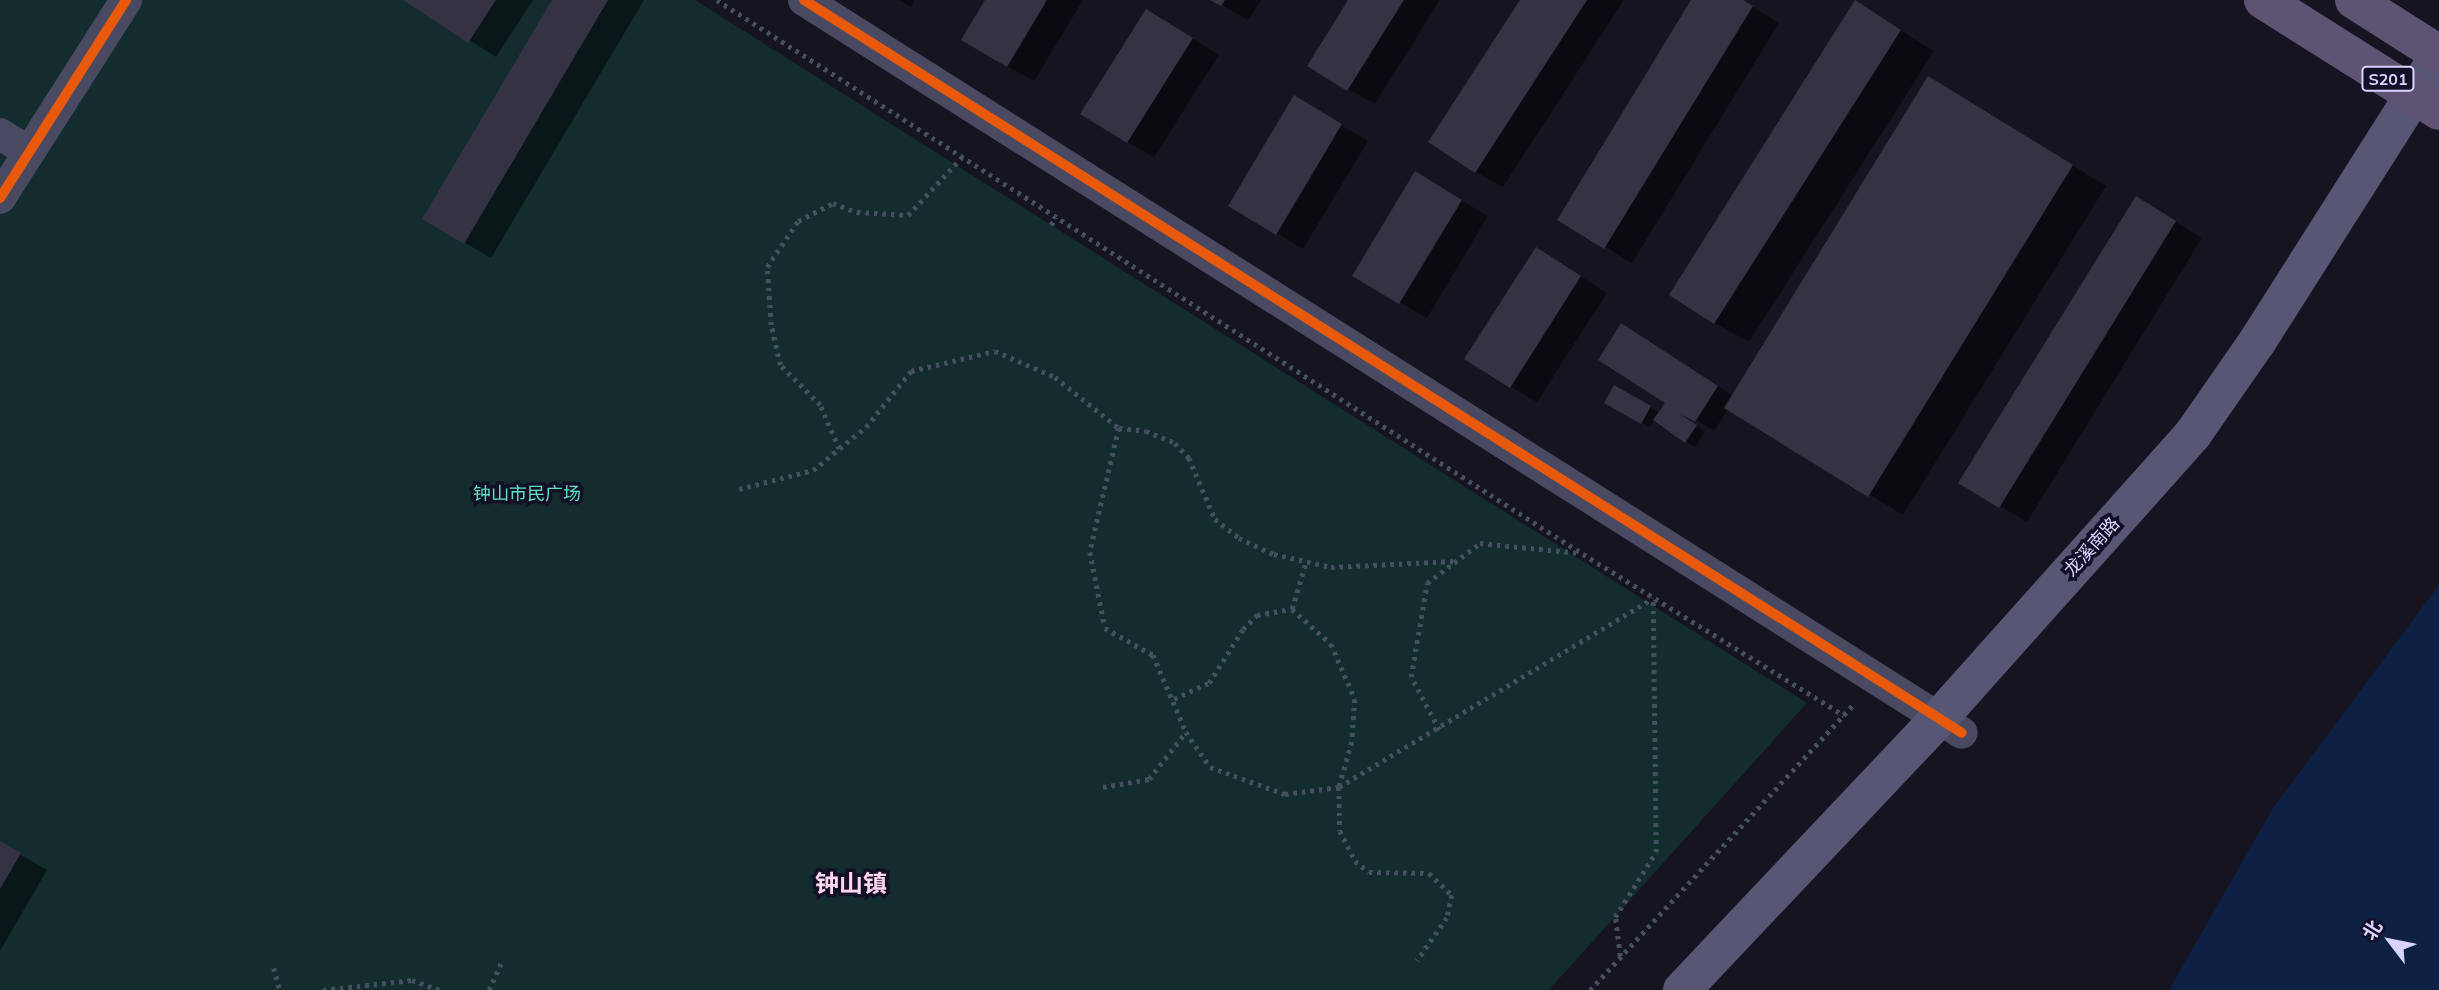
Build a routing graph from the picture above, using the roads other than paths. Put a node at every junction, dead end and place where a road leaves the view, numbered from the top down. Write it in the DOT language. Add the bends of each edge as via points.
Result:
graph roads {
  1 [pos="126,0"];
  2 [pos="803,0"];
  3 [pos="2263,0"];
  4 [pos="2354,0"];
  5 [pos="2439,55"];
  6 [pos="2439,106"];
  7 [pos="2439,111"];
  8 [pos="0,134"];
  9 [pos="29,152"];
  10 [pos="0,198"];
  11 [pos="1950,725"];
  12 [pos="1682,990"];
  13 [pos="1719,990"];
  1 -- 9 [label="street"];
  2 -- 11 [label="street"];
  3 -- 7 [label="main road, S201"];
  4 -- 5 [label="main road, S201"];
  5 -- 11 [label="main road, 龙溪南路" via="2257,342 2193,433"];
  6 -- 11 [label="main road, 龙溪南路" via="2214,450"];
  8 -- 9 [label="street"];
  9 -- 10 [label="street"];
  11 -- 12 [label="main road, 龙溪南路"];
  11 -- 13 [label="main road, 龙溪南路"];
}
